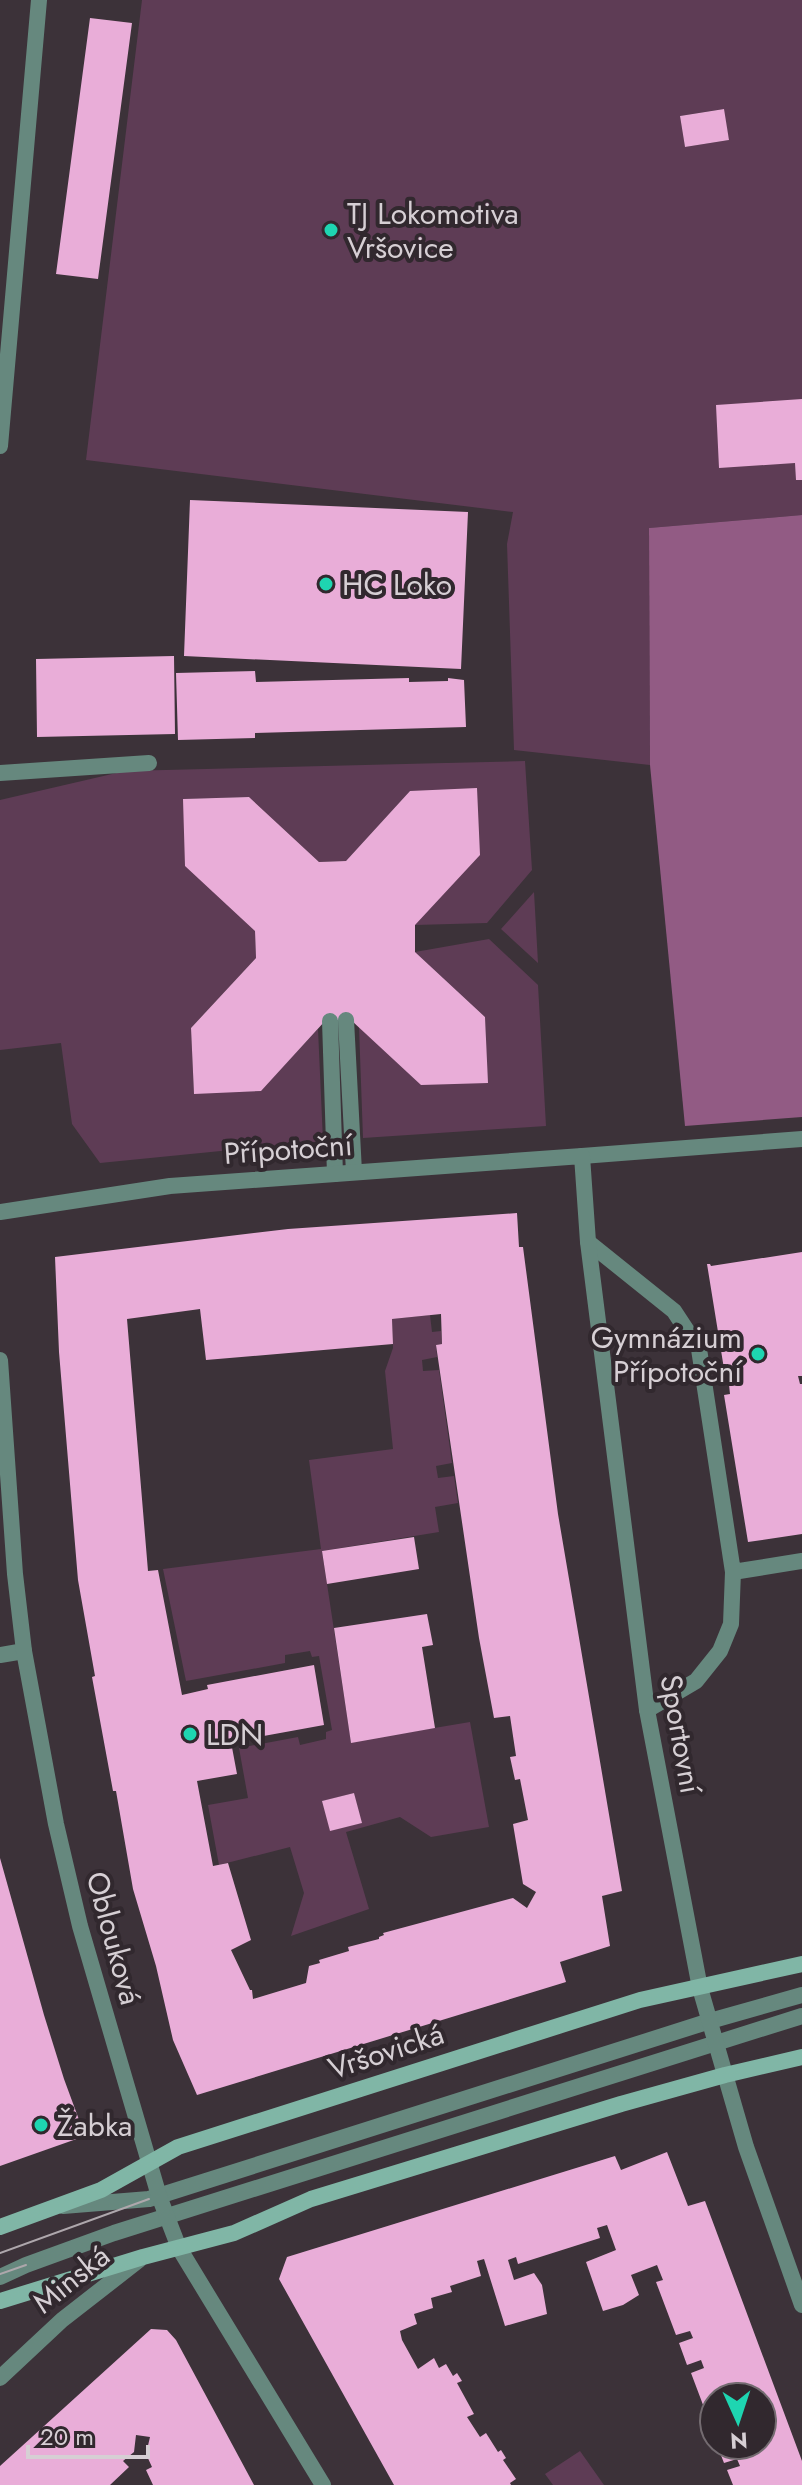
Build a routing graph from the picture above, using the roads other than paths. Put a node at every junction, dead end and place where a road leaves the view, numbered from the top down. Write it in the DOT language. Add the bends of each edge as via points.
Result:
graph roads {
  1 [pos="39,0"];
  2 [pos="0,446"];
  3 [pos="149,763"];
  4 [pos="0,773"];
  5 [pos="802,1139"];
  6 [pos="582,1156"];
  7 [pos="354,1172"];
  8 [pos="335,1174"];
  9 [pos="0,1212"];
  10 [pos="588,1242"];
  11 [pos="0,1360"];
  12 [pos="802,1561"];
  13 [pos="733,1572"];
  14 [pos="24,1651"];
  15 [pos="0,1655"];
  16 [pos="647,1710"];
  17 [pos="802,1964"];
  18 [pos="700,1988"];
  19 [pos="802,1995"];
  20 [pos="802,2016"];
  21 [pos="710,2021"];
  22 [pos="716,2043"];
  23 [pos="802,2057"];
  24 [pos="725,2075"];
  25 [pos="149,2163"];
  26 [pos="159,2196"];
  27 [pos="54,2207"];
  28 [pos="166,2216"];
  29 [pos="0,2227"];
  30 [pos="179,2248"];
  31 [pos="143,2257"];
  32 [pos="0,2277"];
  33 [pos="0,2301"];
  34 [pos="802,2305"];
  35 [pos="0,2378"];
  36 [pos="323,2485"];
  1 -- 2 [label="street"];
  3 -- 4 [label="street"];
  5 -- 6 [label="street, Přípotoční"];
  6 -- 7 [label="street, Přípotoční"];
  6 -- 10 [label="street, Sportovní"];
  7 -- 8 [label="street, Přípotoční"];
  7 -- 8 [label="street" via="338,1021"];
  8 -- 9 [label="street, Přípotoční" via="170,1186"];
  10 -- 13 [label="street" via="674,1311 699,1349"];
  10 -- 16 [label="street, Sportovní"];
  11 -- 14 [label="street, Oblouková"];
  12 -- 13 [label="street"];
  13 -- 16 [label="street" via="731,1624 720,1651 696,1681"];
  14 -- 15 [label="street"];
  14 -- 25 [label="street, Oblouková" via="77,1911"];
  16 -- 18 [label="street, Sportovní"];
  17 -- 18 [label="main road, Vršovická"];
  18 -- 21 [label="street, Sportovní"];
  18 -- 25 [label="main road, Vršovická" via="640,2000 178,2147"];
  19 -- 21 [label="street"];
  20 -- 22 [label="street"];
  21 -- 22 [label="street, Sportovní"];
  21 -- 26 [label="street"];
  22 -- 24 [label="street, Sportovní"];
  22 -- 28 [label="street"];
  23 -- 24 [label="main road"];
  24 -- 30 [label="main road" via="311,2199 234,2233"];
  24 -- 34 [label="street, Sportovní"];
  25 -- 26 [label="street, Oblouková"];
  25 -- 27 [label="main road, Vršovická" via="101,2190"];
  26 -- 27 [label="street"];
  26 -- 28 [label="street, Oblouková"];
  27 -- 29 [label="main road, Vršovická"];
  28 -- 30 [label="street, Oblouková"];
  28 -- 32 [label="street"];
  30 -- 31 [label="main road"];
  30 -- 36 [label="street, Oblouková"];
  31 -- 33 [label="main road"];
  31 -- 35 [label="street, Minská" via="62,2320"];
}
